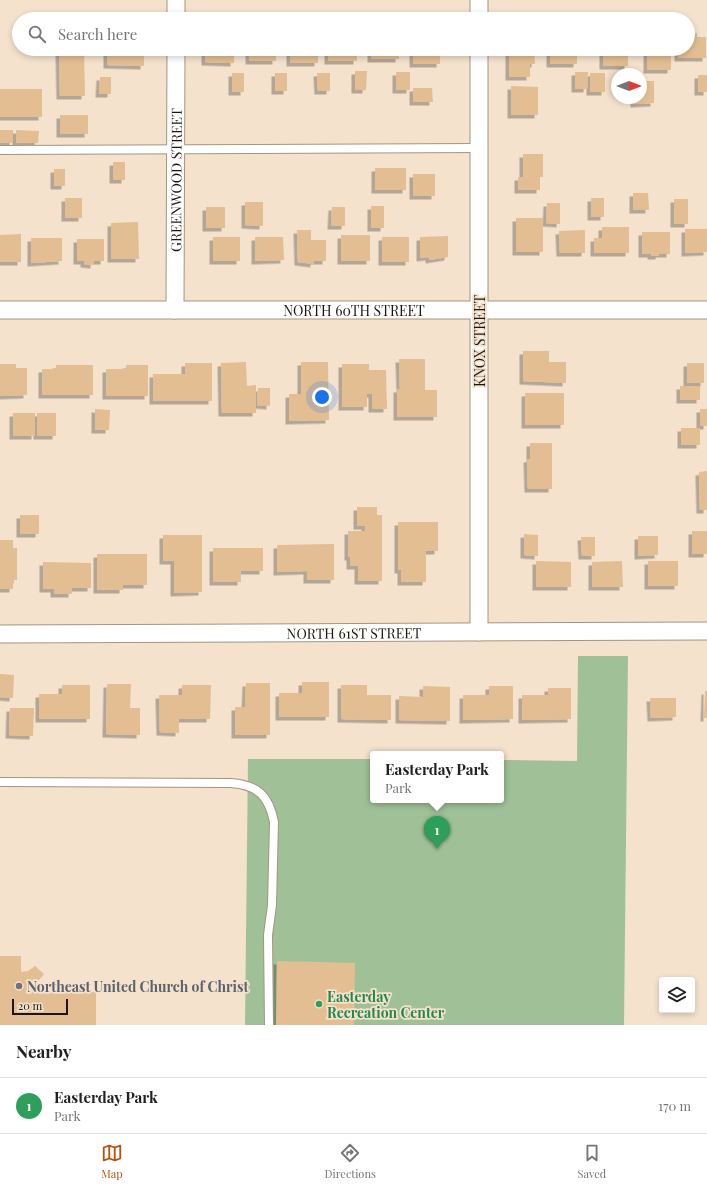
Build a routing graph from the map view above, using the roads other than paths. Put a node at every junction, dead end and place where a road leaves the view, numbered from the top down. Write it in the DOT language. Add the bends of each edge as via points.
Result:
graph roads {
  1 [pos="176,0"];
  2 [pos="479,0"];
  3 [pos="176,12"];
  4 [pos="479,12"];
  5 [pos="176,56"];
  6 [pos="479,56"];
  7 [pos="479,148"];
  8 [pos="0,150"];
  9 [pos="176,150"];
  10 [pos="0,310"];
  11 [pos="175,310"];
  12 [pos="480,310"];
  13 [pos="707,310"];
  14 [pos="479,632"];
  15 [pos="707,632"];
  16 [pos="0,634"];
  17 [pos="0,782"];
  18 [pos="269,1025"];
  1 -- 3 [label="street"];
  2 -- 4 [label="street"];
  5 -- 9 [label="street, GREENWOOD STREET"];
  6 -- 7 [label="street, KNOX STREET"];
  7 -- 9 [label="lane"];
  7 -- 12 [label="street, KNOX STREET"];
  8 -- 9 [label="lane"];
  9 -- 11 [label="street, GREENWOOD STREET"];
  10 -- 11 [label="street, NORTH 60TH STREET"];
  11 -- 12 [label="street, NORTH 60TH STREET"];
  12 -- 13 [label="street, NORTH 60TH STREET"];
  12 -- 14 [label="street, KNOX STREET"];
  14 -- 15 [label="street, NORTH 61ST STREET"];
  14 -- 16 [label="street, NORTH 61ST STREET"];
  17 -- 18 [label="lane" via="231,783 248,786 262,795 271,809 274,822 272,905 268,935"];
}
